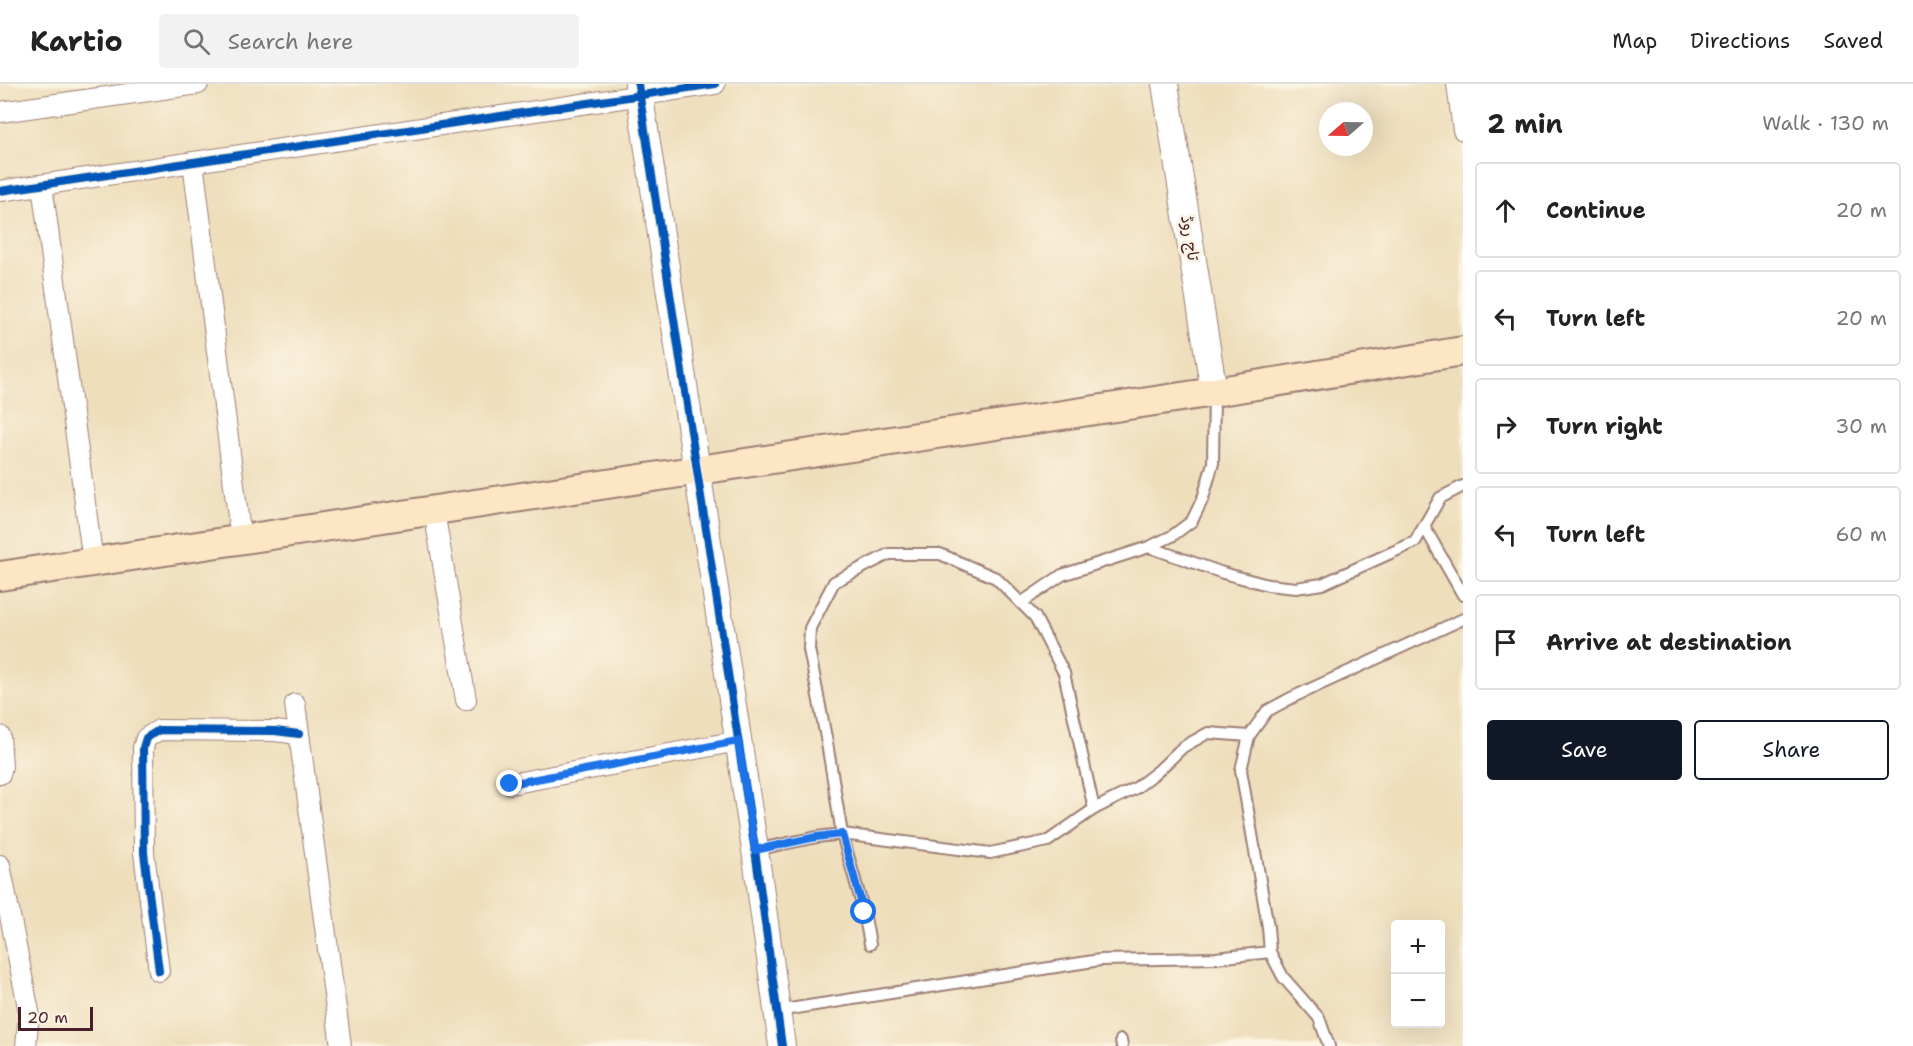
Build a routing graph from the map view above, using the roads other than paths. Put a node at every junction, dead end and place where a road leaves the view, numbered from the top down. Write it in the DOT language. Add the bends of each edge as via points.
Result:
graph roads {
  1 [pos="198,84"];
  2 [pos="715,84"];
  3 [pos="1166,84"];
  4 [pos="1457,84"];
  5 [pos="639,89"];
  6 [pos="0,112"];
  7 [pos="1463,130"];
  8 [pos="193,162"];
  9 [pos="42,184"];
  10 [pos="0,191"];
  11 [pos="1463,351"];
  12 [pos="1214,392"];
  13 [pos="697,471"];
  14 [pos="1463,486"];
  15 [pos="434,511"];
  16 [pos="1425,528"];
  17 [pos="241,540"];
  18 [pos="1149,547"];
  19 [pos="93,562"];
  20 [pos="0,576"];
  21 [pos="1463,595"];
  22 [pos="1021,603"];
  23 [pos="1463,619"];
  24 [pos="466,700"];
  25 [pos="295,704"];
  26 [pos="299,734"];
  27 [pos="0,736"];
  28 [pos="1249,736"];
  29 [pos="738,741"];
  30 [pos="0,774"];
  31 [pos="510,784"];
  32 [pos="1094,809"];
  33 [pos="842,834"];
  34 [pos="755,850"];
  35 [pos="0,865"];
  36 [pos="870,944"];
  37 [pos="1270,952"];
  38 [pos="159,971"];
  39 [pos="776,1011"];
  40 [pos="26,1046"];
  41 [pos="341,1046"];
  42 [pos="782,1046"];
  43 [pos="1329,1046"];
  1 -- 6 [label="street"];
  2 -- 5 [label="street"];
  3 -- 12 [label="street, تاج روڈ"];
  4 -- 7 [label="street"];
  5 -- 8 [label="street"];
  5 -- 13 [label="street"];
  8 -- 9 [label="street"];
  8 -- 17 [label="street"];
  9 -- 10 [label="street"];
  9 -- 19 [label="street"];
  11 -- 12 [label="main road"];
  12 -- 13 [label="main road"];
  12 -- 18 [label="lane" via="1213,463 1203,498 1192,520"];
  13 -- 15 [label="main road"];
  13 -- 29 [label="street"];
  14 -- 16 [label="lane" via="1440,498"];
  15 -- 17 [label="main road"];
  15 -- 24 [label="street"];
  16 -- 18 [label="lane" via="1415,542 1401,549 1322,584 1296,588 1223,573"];
  16 -- 21 [label="lane"];
  17 -- 19 [label="main road"];
  18 -- 22 [label="lane" via="1062,575"];
  19 -- 20 [label="main road"];
  22 -- 32 [label="lane" via="1035,617 1064,673"];
  22 -- 33 [label="lane" via="996,578 940,554 889,554 834,582 810,628 808,649"];
  23 -- 28 [label="lane" via="1275,706"];
  25 -- 26 [label="street"];
  26 -- 38 [label="street" via="274,730 159,730 146,738 144,853"];
  26 -- 41 [label="street"];
  27 -- 30 [label="street"];
  28 -- 32 [label="lane" via="1208,733 1183,747 1136,788"];
  28 -- 37 [label="lane" via="1241,770"];
  29 -- 31 [label="street"];
  29 -- 34 [label="street"];
  32 -- 33 [label="lane" via="1048,841 990,853"];
  33 -- 34 [label="lane"];
  33 -- 36 [label="lane"];
  34 -- 39 [label="street"];
  35 -- 40 [label="street" via="29,1012"];
  37 -- 39 [label="lane" via="1216,958 1100,960"];
  37 -- 43 [label="lane" via="1283,977 1319,1018"];
  39 -- 42 [label="street"];
}
